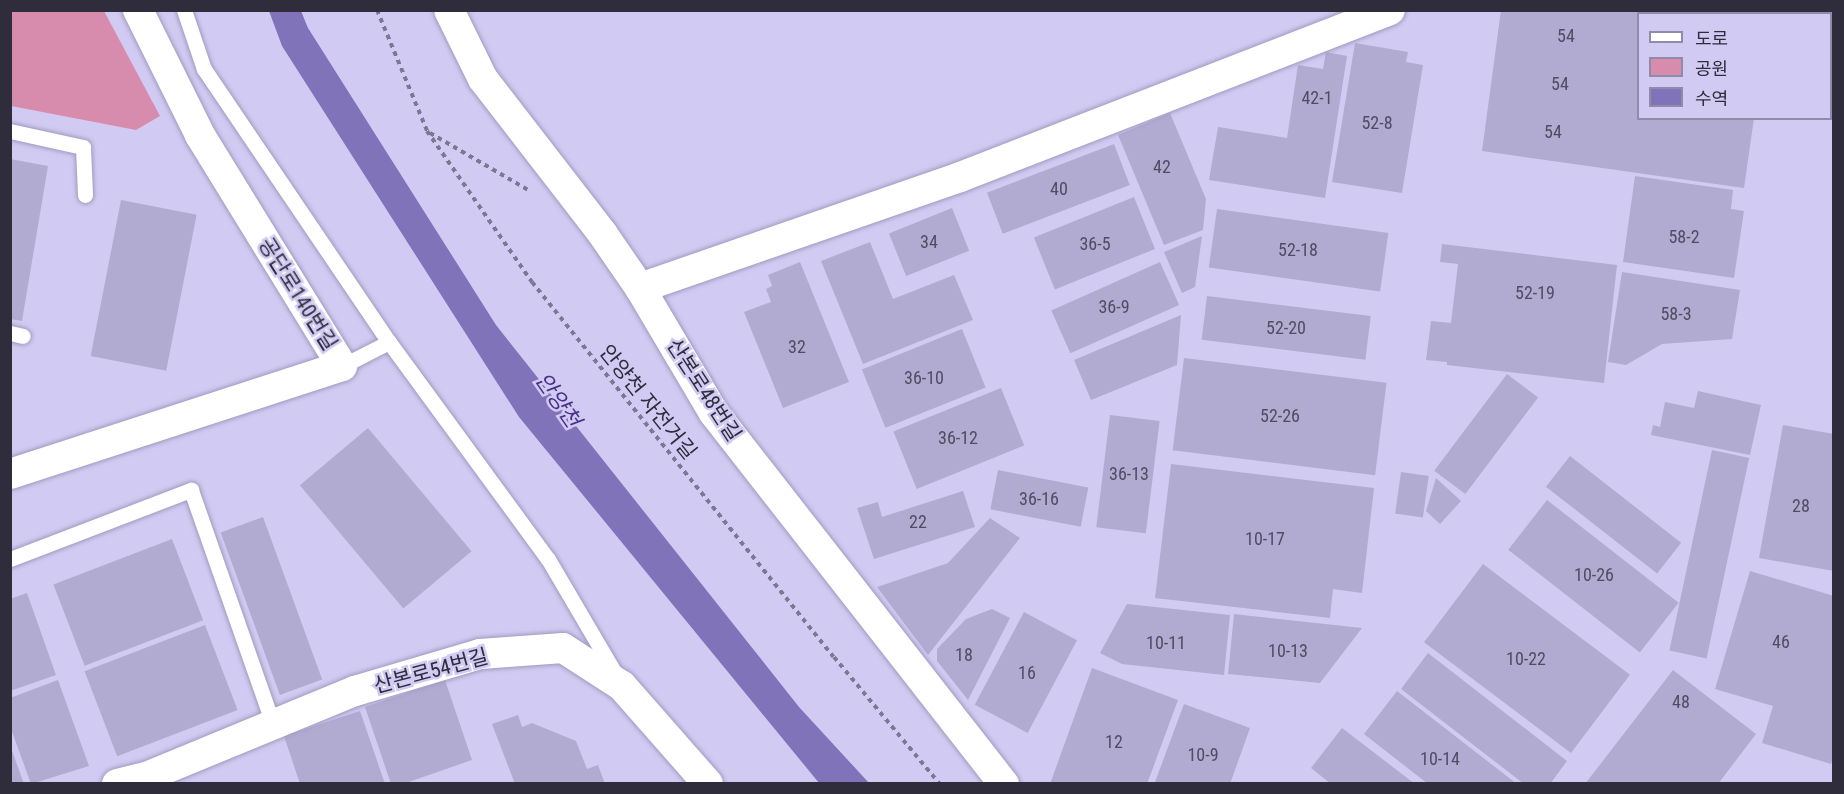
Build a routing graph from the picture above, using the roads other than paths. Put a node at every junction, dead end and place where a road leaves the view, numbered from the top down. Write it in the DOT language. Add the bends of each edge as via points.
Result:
graph roads {
  1 [pos="138,10"];
  2 [pos="184,10"];
  3 [pos="449,10"];
  4 [pos="1390,10"];
  5 [pos="10,131"];
  6 [pos="85,195"];
  7 [pos="640,288"];
  8 [pos="389,342"];
  9 [pos="342,366"];
  10 [pos="10,474"];
  11 [pos="10,559"];
  12 [pos="622,686"];
  13 [pos="273,724"];
  14 [pos="117,783"];
  15 [pos="708,783"];
  16 [pos="1004,783"];
  1 -- 9 [label="street, 공단로140번길" via="200,135"];
  2 -- 8 [label="lane" via="204,69"];
  3 -- 7 [label="street, 산본로48번길" via="483,78"];
  4 -- 7 [label="street" via="960,177"];
  5 -- 6 [label="lane" via="83,147"];
  7 -- 16 [label="street, 산본로48번길" via="714,414"];
  8 -- 9 [label="lane"];
  8 -- 12 [label="lane" via="548,559"];
  9 -- 10 [label="street, 공단로140번길"];
  11 -- 13 [label="lane" via="191,490"];
  12 -- 13 [label="street, 산본로54번길" via="563,648 480,654 355,691"];
  12 -- 15 [label="street, 산본로54번길"];
  13 -- 14 [label="street, 산본로54번길" via="146,777"];
}
